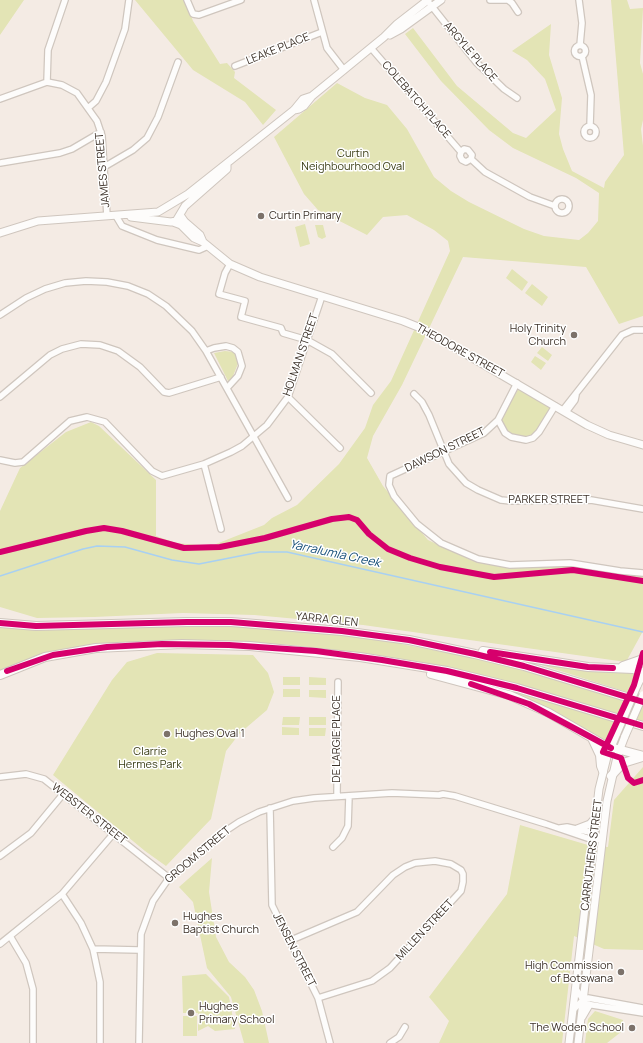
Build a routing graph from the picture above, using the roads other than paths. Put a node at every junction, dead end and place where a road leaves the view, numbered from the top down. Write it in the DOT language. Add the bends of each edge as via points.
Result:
graph roads {
  1 [pos="65,0"];
  2 [pos="129,0"];
  3 [pos="187,0"];
  4 [pos="241,0"];
  5 [pos="314,0"];
  6 [pos="441,0"];
  7 [pos="490,0"];
  8 [pos="508,0"];
  9 [pos="579,0"];
  10 [pos="430,2"];
  11 [pos="518,12"];
  12 [pos="322,32"];
  13 [pos="371,48"];
  14 [pos="178,62"];
  15 [pos="235,66"];
  16 [pos="344,70"];
  17 [pos="47,82"];
  18 [pos="517,98"];
  19 [pos="0,99"];
  20 [pos="88,108"];
  21 [pos="590,126"];
  22 [pos="101,132"];
  23 [pos="0,163"];
  24 [pos="227,164"];
  25 [pos="104,167"];
  26 [pos="167,206"];
  27 [pos="555,206"];
  28 [pos="180,214"];
  29 [pos="118,215"];
  30 [pos="107,216"];
  31 [pos="171,222"];
  32 [pos="0,233"];
  33 [pos="205,244"];
  34 [pos="230,264"];
  35 [pos="322,296"];
  36 [pos="0,315"];
  37 [pos="643,330"];
  38 [pos="307,340"];
  39 [pos="206,351"];
  40 [pos="221,377"];
  41 [pos="517,383"];
  42 [pos="227,388"];
  43 [pos="371,393"];
  44 [pos="414,394"];
  45 [pos="0,397"];
  46 [pos="288,397"];
  47 [pos="555,406"];
  48 [pos="564,411"];
  49 [pos="498,420"];
  50 [pos="254,436"];
  51 [pos="642,445"];
  52 [pos="340,448"];
  53 [pos="444,453"];
  54 [pos="0,460"];
  55 [pos="204,464"];
  56 [pos="288,498"];
  57 [pos="643,509"];
  58 [pos="221,529"];
  59 [pos="643,573"];
  60 [pos="0,622"];
  61 [pos="435,645"];
  62 [pos="250,646"];
  63 [pos="643,659"];
  64 [pos="613,668"];
  65 [pos="643,673"];
  66 [pos="0,675"];
  67 [pos="338,682"];
  68 [pos="643,695"];
  69 [pos="643,702"];
  70 [pos="643,726"];
  71 [pos="592,738"];
  72 [pos="611,748"];
  73 [pos="619,751"];
  74 [pos="643,756"];
  75 [pos="603,771"];
  76 [pos="611,776"];
  77 [pos="0,777"];
  78 [pos="64,793"];
  79 [pos="337,796"];
  80 [pos="349,796"];
  81 [pos="270,808"];
  82 [pos="596,817"];
  83 [pos="560,828"];
  84 [pos="577,829"];
  85 [pos="114,833"];
  86 [pos="594,836"];
  87 [pos="602,839"];
  88 [pos="333,847"];
  89 [pos="0,856"];
  90 [pos="169,878"];
  91 [pos="62,894"];
  92 [pos="10,936"];
  93 [pos="289,941"];
  94 [pos="0,944"];
  95 [pos="93,949"];
  96 [pos="139,950"];
  97 [pos="576,989"];
  98 [pos="318,998"];
  99 [pos="587,1001"];
  100 [pos="643,1008"];
  101 [pos="573,1010"];
  102 [pos="643,1013"];
  103 [pos="405,1028"];
  104 [pos="33,1043"];
  105 [pos="100,1043"];
  106 [pos="139,1043"];
  107 [pos="330,1043"];
  108 [pos="390,1043"];
  109 [pos="569,1043"];
  110 [pos="578,1043"];
  1 -- 17 [label="street" via="48,50"];
  2 -- 20 [label="street" via="125,29 106,82 96,101"];
  3 -- 4 [label="street" via="193,14 199,15"];
  5 -- 12 [label="street"];
  6 -- 10 [label="main road"];
  7 -- 8 [label="street"];
  8 -- 11 [label="street"];
  9 -- 21 [label="street" via="582,23 580,45 576,47 575,52 582,56 591,94"];
  10 -- 13 [label="main road" via="397,24"];
  10 -- 18 [label="street, ARGYLE PLACE" via="490,77"];
  12 -- 15 [label="street, LEAKE PLACE"];
  12 -- 16 [label="street" via="327,48"];
  13 -- 16 [label="main road"];
  13 -- 27 [label="street, COLEBATCH PLACE" via="461,152 468,150 471,159 485,172 530,197"];
  14 -- 25 [label="street" via="158,117 147,138"];
  16 -- 24 [label="main road" via="312,96 304,106 294,110"];
  17 -- 19 [label="street"];
  17 -- 20 [label="street, JAMES STREET" via="62,85 77,93"];
  20 -- 22 [label="street, JAMES STREET"];
  22 -- 23 [label="street" via="60,153"];
  22 -- 25 [label="street, JAMES STREET"];
  24 -- 26 [label="main road" via="181,199"];
  24 -- 28 [label="main road" via="227,169 192,199"];
  25 -- 30 [label="street, JAMES STREET"];
  26 -- 28 [label="main road" via="178,207"];
  26 -- 29 [label="main road, THEODORE STREET" via="155,212"];
  26 -- 31 [label="main road" via="163,216"];
  28 -- 31 [label="main road" via="178,219"];
  28 -- 33 [label="main road, THEODORE STREET" via="184,222 200,235"];
  29 -- 30 [label="main road, THEODORE STREET"];
  29 -- 31 [label="main road, THEODORE STREET"];
  29 -- 33 [label="street" via="122,226 156,240 199,250"];
  30 -- 32 [label="main road, THEODORE STREET" via="38,221"];
  31 -- 33 [label="main road, THEODORE STREET" via="181,225 194,238"];
  33 -- 34 [label="main road, THEODORE STREET"];
  34 -- 35 [label="main road, THEODORE STREET" via="260,278"];
  34 -- 38 [label="street" via="219,294 245,301 241,317 281,328 283,333"];
  35 -- 38 [label="street, HOLMAN STREET"];
  35 -- 41 [label="main road, THEODORE STREET" via="432,333"];
  36 -- 39 [label="street" via="45,289 72,282 107,282 135,289 166,306 192,331"];
  37 -- 48 [label="street" via="633,330 622,335 576,395 571,397"];
  38 -- 43 [label="street" via="332,354"];
  38 -- 46 [label="street, HOLMAN STREET"];
  39 -- 40 [label="street"];
  39 -- 42 [label="street" via="226,346 238,352 242,366 238,376"];
  40 -- 42 [label="street"];
  40 -- 45 [label="street" via="169,393 164,392 135,362 118,351 100,344 81,344 50,355"];
  41 -- 47 [label="main road, THEODORE STREET"];
  41 -- 49 [label="street, DAWSON STREET"];
  42 -- 50 [label="street"];
  44 -- 53 [label="street, PARKER STREET" via="429,415"];
  46 -- 50 [label="street, HOLMAN STREET" via="267,425"];
  46 -- 52 [label="street"];
  47 -- 48 [label="main road, THEODORE STREET"];
  47 -- 49 [label="street" via="539,432 526,440 511,437"];
  48 -- 51 [label="main road, THEODORE STREET" via="609,435"];
  49 -- 53 [label="street, DAWSON STREET" via="484,434"];
  50 -- 55 [label="street, HOLMAN STREET" via="231,452"];
  50 -- 56 [label="street"];
  53 -- 57 [label="street, PARKER STREET" via="449,464 466,483 501,500 591,500"];
  53 -- 59 [label="street, DAWSON STREET" via="390,476 389,485 394,496 417,524 441,543 478,559 510,565 570,563"];
  54 -- 55 [label="street, HOLMAN STREET" via="15,464 23,462 70,421 87,417 105,422 157,474 162,476"];
  55 -- 58 [label="street"];
  60 -- 61 [label="highway, YARRA GLEN" via="21,626 253,623 342,631"];
  61 -- 64 [label="highway" via="588,667"];
  61 -- 69 [label="highway, YARRA GLEN" via="524,666"];
  62 -- 66 [label="highway" via="162,644 86,649 45,657"];
  62 -- 70 [label="highway" via="345,655 447,671 517,688"];
  62 -- 71 [label="highway" via="381,664 467,682 529,704"];
  63 -- 64 [label="highway"];
  64 -- 65 [label="highway" via="633,669"];
  65 -- 72 [label="main road, CARRUTHERS STREET, bridge"];
  67 -- 79 [label="street, DE LARGIE PLACE"];
  68 -- 73 [label="main road, CARRUTHERS STREET, bridge"];
  71 -- 72 [label="highway"];
  71 -- 75 [label="highway" via="600,755"];
  72 -- 73 [label="highway"];
  72 -- 75 [label="main road, CARRUTHERS STREET"];
  73 -- 74 [label="highway"];
  73 -- 76 [label="main road, CARRUTHERS STREET"];
  74 -- 76 [label="highway" via="623,763"];
  75 -- 82 [label="main road, CARRUTHERS STREET"];
  76 -- 87 [label="main road, CARRUTHERS STREET"];
  77 -- 78 [label="street, WEBSTER STREET" via="16,774 35,776"];
  78 -- 85 [label="street, WEBSTER STREET"];
  78 -- 89 [label="street" via="31,833"];
  79 -- 80 [label="street, GROOM STREET"];
  79 -- 81 [label="street, GROOM STREET" via="293,801"];
  80 -- 83 [label="street, GROOM STREET" via="392,793 448,795"];
  80 -- 88 [label="street" via="348,826 342,838"];
  81 -- 90 [label="street, GROOM STREET" via="239,822"];
  81 -- 93 [label="street, JENSEN STREET" via="272,905"];
  82 -- 84 [label="main road" via="590,824"];
  82 -- 86 [label="main road, CARRUTHERS STREET"];
  83 -- 84 [label="street, GROOM STREET"];
  83 -- 86 [label="street, GROOM STREET" via="566,832"];
  84 -- 86 [label="street, GROOM STREET"];
  85 -- 90 [label="street, WEBSTER STREET"];
  85 -- 91 [label="street"];
  86 -- 87 [label="street, GROOM STREET"];
  86 -- 97 [label="main road, CARRUTHERS STREET"];
  87 -- 99 [label="main road, CARRUTHERS STREET" via="585,981"];
  90 -- 96 [label="street, GROOM STREET" via="152,901 141,934"];
  91 -- 92 [label="street"];
  91 -- 95 [label="street" via="81,923"];
  92 -- 94 [label="street"];
  92 -- 104 [label="street" via="26,963 33,989"];
  93 -- 98 [label="street, JENSEN STREET"];
  93 -- 98 [label="street, MILLEN STREET" via="357,912 393,874 405,867 435,861 451,864 461,870 461,891 390,968 372,981"];
  95 -- 96 [label="street"];
  95 -- 105 [label="street" via="100,982"];
  96 -- 106 [label="street, GROOM STREET"];
  97 -- 99 [label="street"];
  97 -- 101 [label="main road, CARRUTHERS STREET"];
  98 -- 107 [label="street, JENSEN STREET"];
  99 -- 100 [label="street"];
  99 -- 101 [label="street"];
  99 -- 102 [label="street"];
  99 -- 110 [label="main road" via="580,1020"];
  101 -- 109 [label="main road, CARRUTHERS STREET"];
  103 -- 108 [label="street" via="399,1038"];
}
